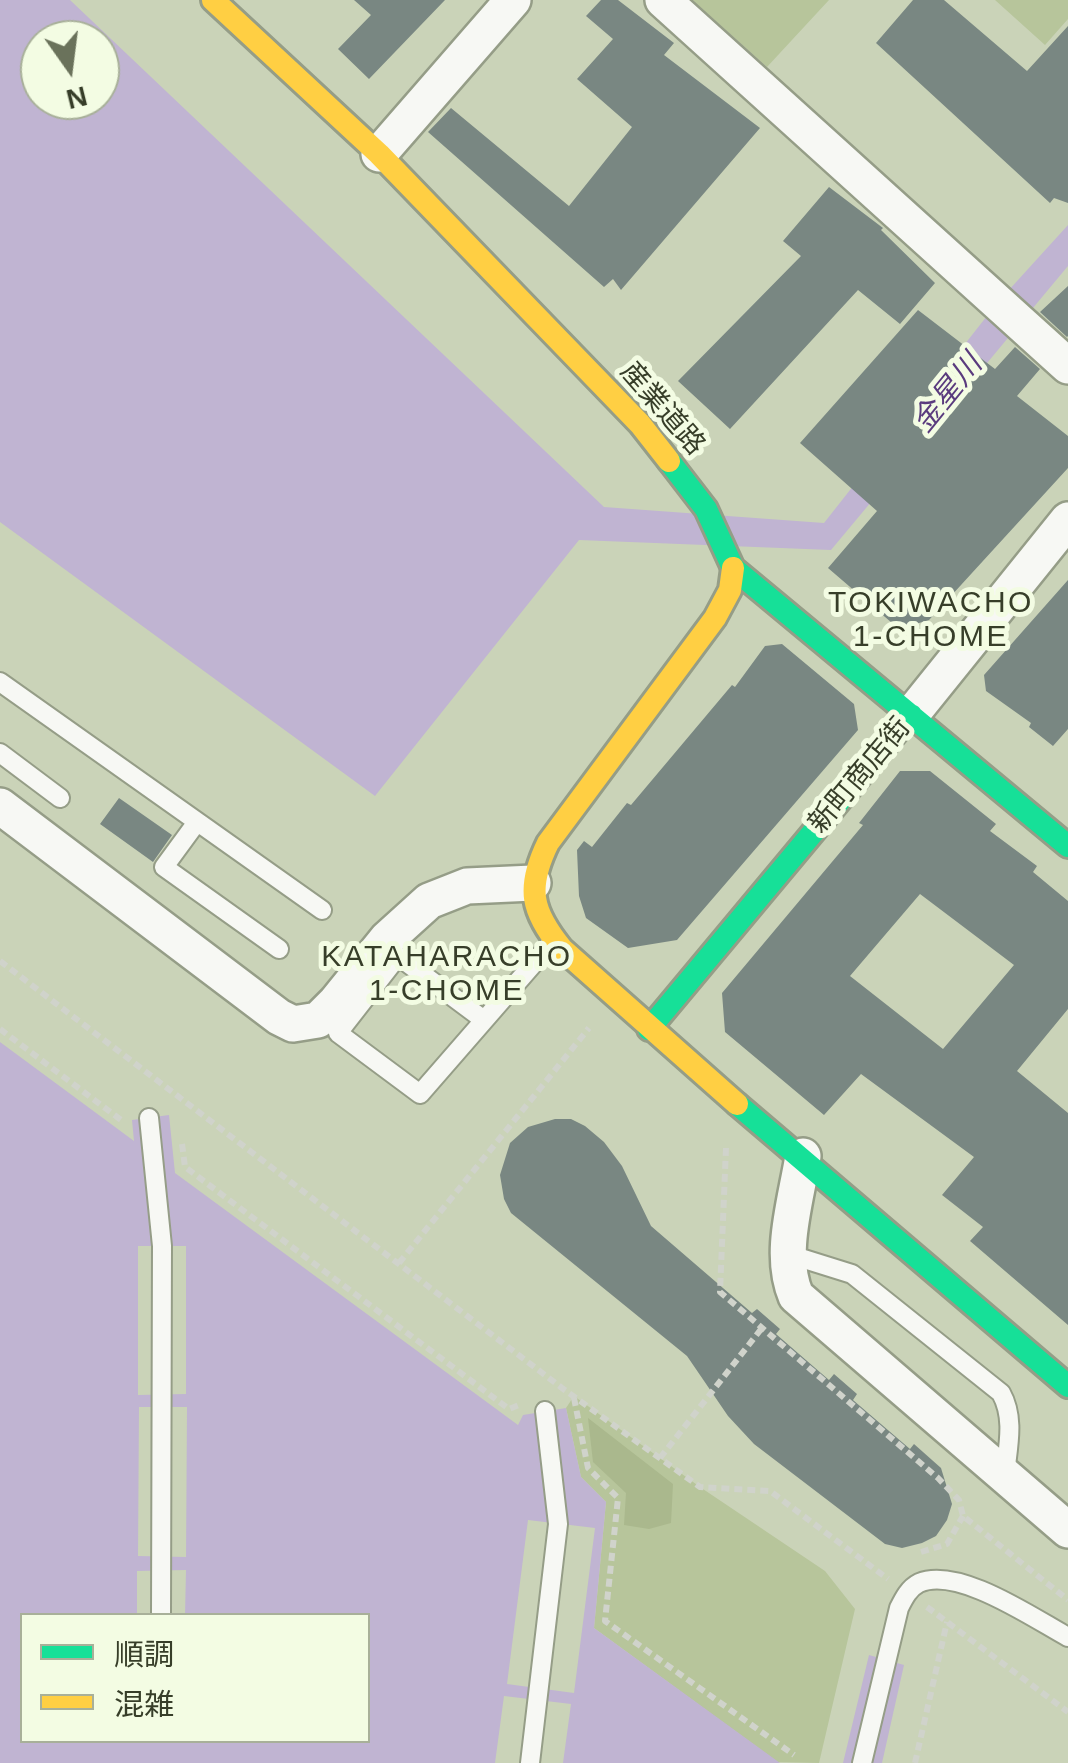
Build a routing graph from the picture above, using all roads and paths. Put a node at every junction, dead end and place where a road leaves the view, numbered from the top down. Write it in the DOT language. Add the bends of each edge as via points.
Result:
graph roads {
  1 [pos="213,0"];
  2 [pos="513,0"];
  3 [pos="663,0"];
  4 [pos="379,154"];
  5 [pos="1068,366"];
  6 [pos="1068,520"];
  7 [pos="733,568"];
  8 [pos="0,682"];
  9 [pos="911,715"];
  10 [pos="0,754"];
  11 [pos="60,798"];
  12 [pos="0,806"];
  13 [pos="198,822"];
  14 [pos="1068,846"];
  15 [pos="534,883"];
  16 [pos="322,910"];
  17 [pos="554,939"];
  18 [pos="279,949"];
  19 [pos="0,961"];
  20 [pos="484,1020"];
  21 [pos="596,1020"];
  22 [pos="649,1028"];
  23 [pos="0,1029"];
  24 [pos="175,1092"];
  25 [pos="177,1103"];
  26 [pos="149,1118"];
  27 [pos="122,1120"];
  28 [pos="180,1132"];
  29 [pos="803,1156"];
  30 [pos="788,1254"];
  31 [pos="399,1263"];
  32 [pos="762,1328"];
  33 [pos="1068,1386"];
  34 [pos="562,1388"];
  35 [pos="574,1396"];
  36 [pos="527,1402"];
  37 [pos="545,1403"];
  38 [pos="660,1458"];
  39 [pos="1004,1474"];
  40 [pos="700,1487"];
  41 [pos="963,1516"];
  42 [pos="1068,1530"];
  43 [pos="918,1553"];
  44 [pos="894,1567"];
  45 [pos="884,1576"];
  46 [pos="161,1613"];
  47 [pos="947,1622"];
  48 [pos="1068,1637"];
  49 [pos="794,1754"];
  50 [pos="530,1763"];
  51 [pos="862,1763"];
  52 [pos="915,1763"];
  1 -- 4 [label="street, 産業道路"];
  2 -- 4 [label="street"];
  3 -- 5 [label="street"];
  4 -- 7 [label="street, 産業道路" via="640,424 706,509"];
  6 -- 9 [label="street, 新町商店街"];
  7 -- 9 [label="street, 産業道路"];
  7 -- 15 [label="street" via="715,618 562,822"];
  8 -- 13 [label="lane"];
  9 -- 14 [label="street, 産業道路"];
  9 -- 22 [label="street, 新町商店街"];
  10 -- 11 [label="lane"];
  12 -- 15 [label="street" via="293,1024 318,1020 429,901 467,886"];
  13 -- 16 [label="lane"];
  13 -- 18 [label="lane" via="164,867"];
  15 -- 17 [label="street" via="534,904"];
  17 -- 20 [label="lane"];
  17 -- 22 [label="street"];
  19 -- 24 [label="path"];
  20 -- 20 [label="lane" via="420,1094 338,1033 398,956"];
  21 -- 31 [label="path"];
  22 -- 29 [label="street"];
  23 -- 27 [label="path"];
  24 -- 25 [label="path"];
  24 -- 31 [label="path"];
  26 -- 46 [label="lane" via="162,1246"];
  28 -- 36 [label="path" via="185,1167 509,1408"];
  29 -- 30 [label="street"];
  29 -- 33 [label="street"];
  30 -- 39 [label="street" via="787,1276 796,1296"];
  30 -- 39 [label="lane" via="852,1274 1001,1393 1010,1427"];
  31 -- 34 [label="path"];
  32 -- 38 [label="path"];
  34 -- 35 [label="path"];
  34 -- 37 [label="path"];
  35 -- 38 [label="path"];
  35 -- 49 [label="path" via="588,1468 618,1498 605,1620"];
  37 -- 50 [label="lane" via="558,1524"];
  38 -- 40 [label="path"];
  39 -- 42 [label="street"];
  41 -- 43 [label="path" via="946,1544"];
  44 -- 45 [label="path"];
  47 -- 52 [label="path"];
  48 -- 51 [label="lane" via="958,1581 920,1584 899,1608"];
}
